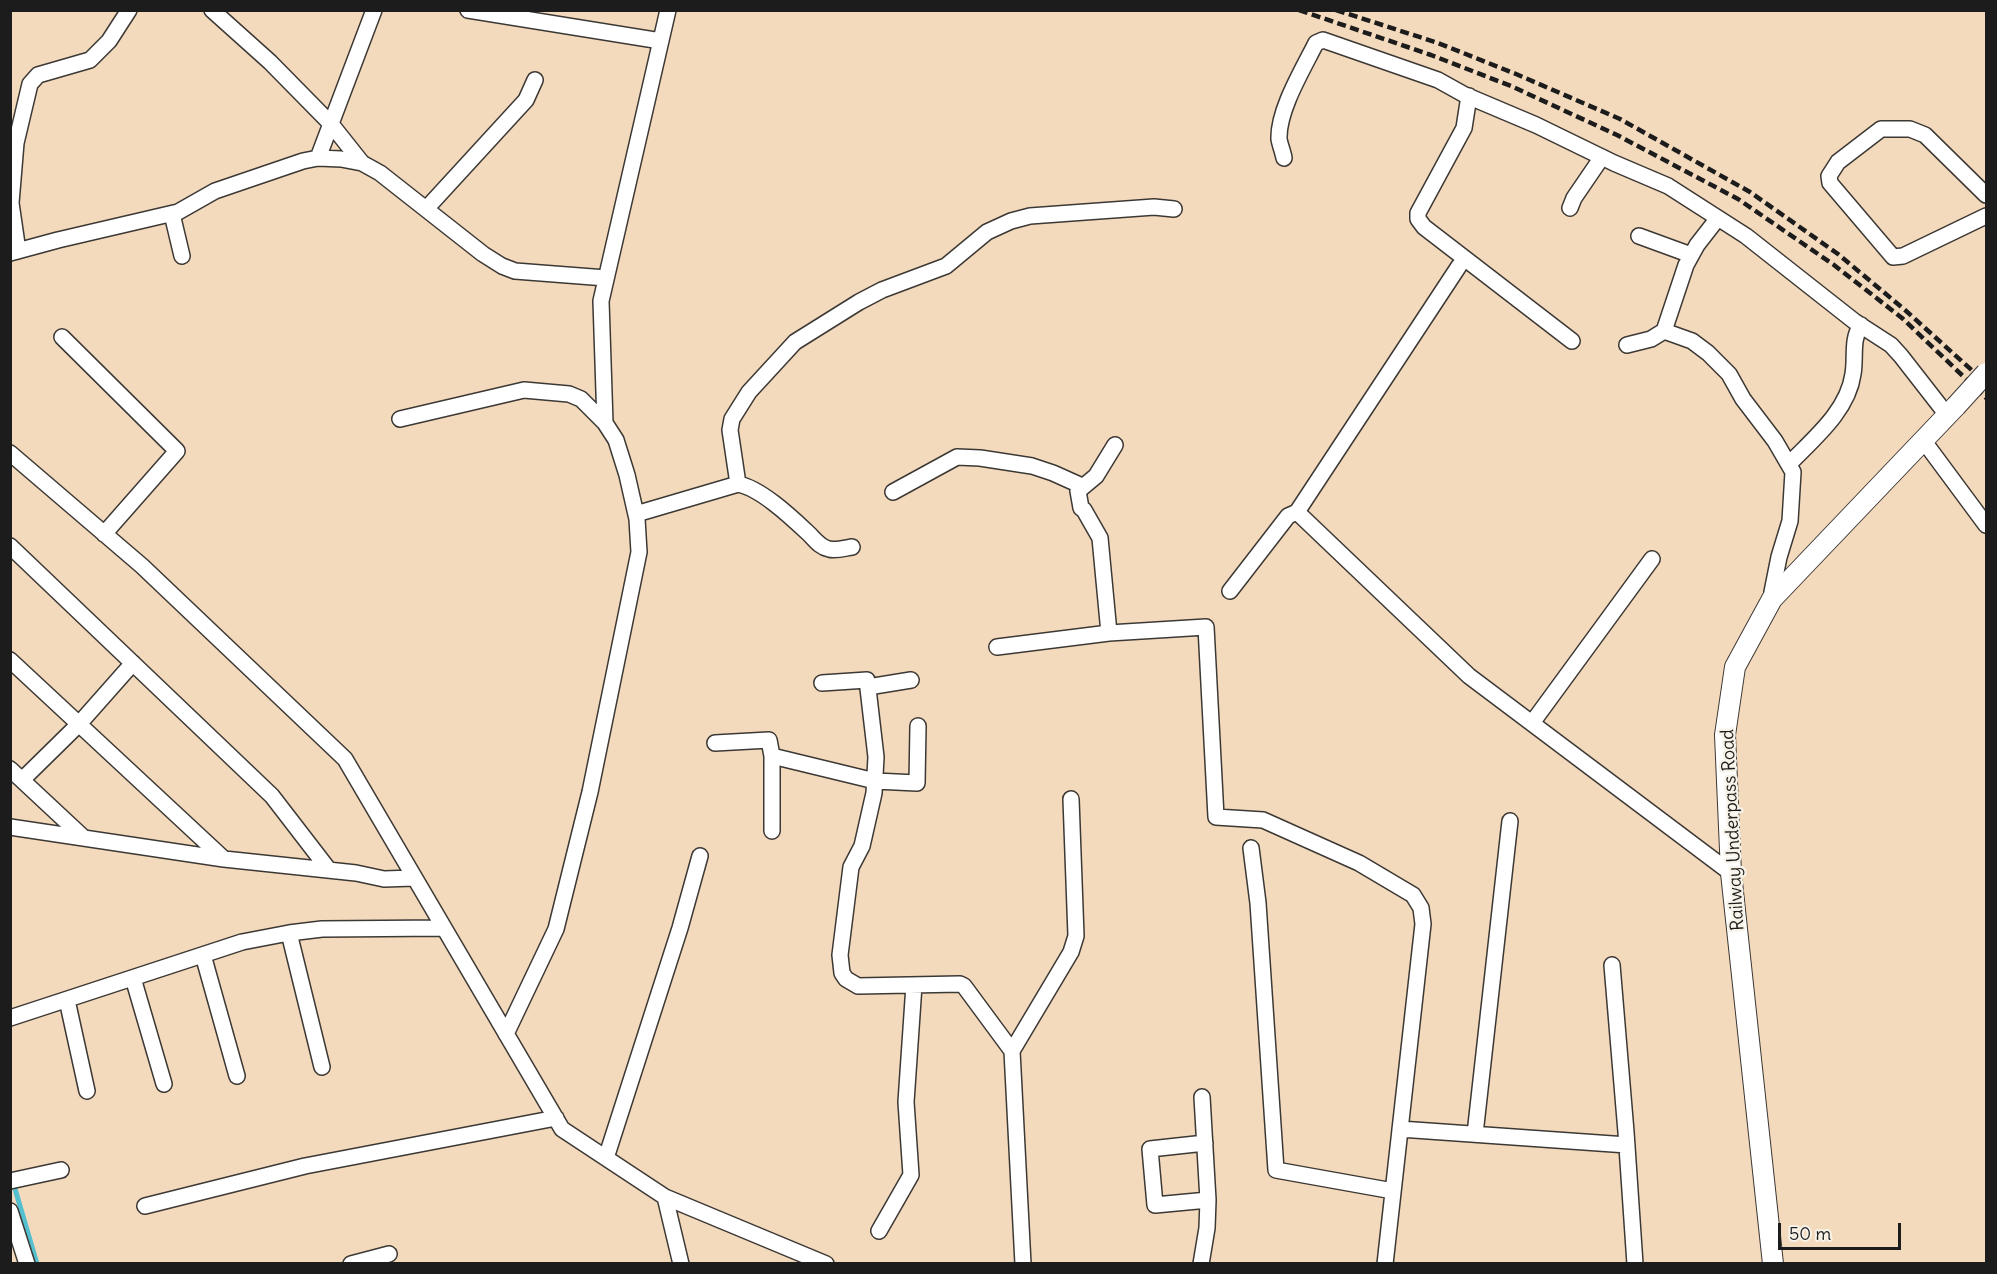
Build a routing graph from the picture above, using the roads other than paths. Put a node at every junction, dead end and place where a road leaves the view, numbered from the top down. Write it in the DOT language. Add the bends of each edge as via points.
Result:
graph roads {
  1 [pos="129,10"];
  2 [pos="212,10"];
  3 [pos="374,10"];
  4 [pos="468,10"];
  5 [pos="668,10"];
  6 [pos="227,16"];
  7 [pos="661,41"];
  8 [pos="535,80"];
  9 [pos="1469,96"];
  10 [pos="331,124"];
  11 [pos="1602,157"];
  12 [pos="318,158"];
  13 [pos="1284,158"];
  14 [pos="362,162"];
  15 [pos="1986,195"];
  16 [pos="1174,208"];
  17 [pos="1570,208"];
  18 [pos="426,209"];
  19 [pos="172,214"];
  20 [pos="1986,216"];
  21 [pos="1718,218"];
  22 [pos="1639,236"];
  23 [pos="14,252"];
  24 [pos="1691,255"];
  25 [pos="182,256"];
  26 [pos="1459,266"];
  27 [pos="606,278"];
  28 [pos="1861,325"];
  29 [pos="1664,331"];
  30 [pos="62,337"];
  31 [pos="1572,341"];
  32 [pos="1627,345"];
  33 [pos="1986,373"];
  34 [pos="1951,410"];
  35 [pos="400,419"];
  36 [pos="605,423"];
  37 [pos="1923,440"];
  38 [pos="1115,445"];
  39 [pos="10,453"];
  40 [pos="1789,464"];
  41 [pos="738,484"];
  42 [pos="1082,486"];
  43 [pos="893,492"];
  44 [pos="1297,512"];
  45 [pos="636,514"];
  46 [pos="1986,525"];
  47 [pos="104,534"];
  48 [pos="10,546"];
  49 [pos="852,547"];
  50 [pos="1652,559"];
  51 [pos="1230,591"];
  52 [pos="1774,596"];
  53 [pos="1109,633"];
  54 [pos="997,647"];
  55 [pos="10,660"];
  56 [pos="133,663"];
  57 [pos="911,680"];
  58 [pos="822,683"];
  59 [pos="868,687"];
  60 [pos="1532,723"];
  61 [pos="79,724"];
  62 [pos="918,726"];
  63 [pos="716,743"];
  64 [pos="772,756"];
  65 [pos="16,775"];
  66 [pos="875,781"];
  67 [pos="1071,799"];
  68 [pos="1510,821"];
  69 [pos="10,827"];
  70 [pos="772,831"];
  71 [pos="84,838"];
  72 [pos="1251,848"];
  73 [pos="700,856"];
  74 [pos="224,859"];
  75 [pos="329,870"];
  76 [pos="1731,873"];
  77 [pos="414,878"];
  78 [pos="444,928"];
  79 [pos="289,933"];
  80 [pos="203,955"];
  81 [pos="1612,965"];
  82 [pos="133,978"];
  83 [pos="914,985"];
  84 [pos="67,1000"];
  85 [pos="10,1018"];
  86 [pos="506,1034"];
  87 [pos="1012,1051"];
  88 [pos="322,1067"];
  89 [pos="237,1076"];
  90 [pos="164,1084"];
  91 [pos="87,1092"];
  92 [pos="1202,1097"];
  93 [pos="556,1118"];
  94 [pos="1400,1129"];
  95 [pos="1475,1134"];
  96 [pos="1205,1143"];
  97 [pos="1627,1145"];
  98 [pos="606,1158"];
  99 [pos="61,1170"];
  100 [pos="14,1180"];
  101 [pos="1393,1191"];
  102 [pos="665,1197"];
  103 [pos="1208,1200"];
  104 [pos="145,1206"];
  105 [pos="10,1211"];
  106 [pos="879,1231"];
  107 [pos="389,1254"];
  108 [pos="27,1263"];
  109 [pos="351,1263"];
  110 [pos="681,1263"];
  111 [pos="826,1263"];
  112 [pos="1023,1263"];
  113 [pos="1201,1263"];
  114 [pos="1385,1263"];
  115 [pos="1635,1263"];
  116 [pos="1773,1263"];
  1 -- 23 [label="street" via="109,41 90,60 38,75 30,84 15,153 11,203"];
  2 -- 6 [label="street"];
  3 -- 10 [label="street"];
  4 -- 7 [label="street"];
  5 -- 7 [label="street"];
  6 -- 10 [label="street"];
  7 -- 27 [label="street"];
  8 -- 18 [label="street" via="526,100"];
  9 -- 11 [label="street"];
  9 -- 13 [label="street" via="1438,80 1323,40 1316,43 1292,91 1280,139"];
  9 -- 31 [label="street" via="1464,128 1418,219"];
  10 -- 12 [label="street"];
  10 -- 14 [label="street"];
  11 -- 17 [label="street"];
  11 -- 21 [label="street" via="1668,186"];
  12 -- 14 [label="street"];
  12 -- 19 [label="street" via="215,190"];
  14 -- 18 [label="street"];
  15 -- 20 [label="street" via="1940,148 1910,129 1881,129 1838,162 1829,176 1830,183 1893,257 1903,256"];
  16 -- 41 [label="street" via="1030,216 1011,221 987,232 946,266 882,290 795,342 749,392 732,419 730,430"];
  18 -- 27 [label="street" via="483,254 515,271"];
  19 -- 23 [label="street"];
  19 -- 25 [label="street"];
  21 -- 24 [label="street"];
  21 -- 28 [label="street"];
  22 -- 24 [label="street"];
  24 -- 29 [label="street"];
  26 -- 44 [label="street"];
  27 -- 36 [label="street" via="601,301"];
  28 -- 34 [label="street" via="1891,345"];
  28 -- 40 [label="street" via="1856,333 1853,376 1840,407"];
  29 -- 32 [label="street"];
  29 -- 40 [label="street" via="1692,341 1729,374"];
  30 -- 47 [label="street" via="177,451"];
  33 -- 34 [label="street, Railway Underpass Road, bridge"];
  34 -- 37 [label="street, Railway Underpass Road"];
  35 -- 36 [label="street" via="524,390 569,394 581,399"];
  36 -- 45 [label="street" via="616,440"];
  37 -- 46 [label="street"];
  37 -- 52 [label="street, Railway Underpass Road"];
  38 -- 42 [label="street" via="1096,476"];
  39 -- 47 [label="street"];
  40 -- 52 [label="street" via="1793,472 1790,521 1776,569"];
  41 -- 45 [label="street"];
  41 -- 49 [label="street" via="765,498 824,548"];
  42 -- 43 [label="street" via="1032,466 957,457"];
  42 -- 53 [label="street" via="1078,491 1080,508 1100,538"];
  44 -- 51 [label="street" via="1288,516"];
  44 -- 60 [label="street" via="1469,676"];
  45 -- 86 [label="street" via="639,552 590,792 556,929"];
  47 -- 77 [label="street" via="345,759"];
  48 -- 56 [label="street"];
  50 -- 60 [label="street"];
  52 -- 76 [label="street, Railway Underpass Road" via="1735,667 1725,735"];
  53 -- 54 [label="street"];
  53 -- 94 [label="street" via="1206,627 1216,817 1263,820 1359,863 1413,895 1421,908 1423,924"];
  55 -- 61 [label="street"];
  56 -- 61 [label="street"];
  56 -- 75 [label="street" via="272,796"];
  57 -- 59 [label="street"];
  58 -- 59 [label="street" via="867,680"];
  59 -- 66 [label="street"];
  60 -- 76 [label="street"];
  61 -- 65 [label="street"];
  61 -- 74 [label="street"];
  62 -- 66 [label="street" via="917,783"];
  63 -- 64 [label="street" via="769,740"];
  64 -- 66 [label="street"];
  64 -- 70 [label="street"];
  65 -- 71 [label="street"];
  66 -- 83 [label="street" via="866,833 851,867 840,955 842,973 858,986"];
  67 -- 87 [label="street" via="1076,936 1071,952"];
  68 -- 95 [label="street"];
  69 -- 71 [label="street"];
  71 -- 74 [label="street"];
  72 -- 101 [label="street" via="1276,1170"];
  73 -- 98 [label="street"];
  74 -- 75 [label="street"];
  75 -- 77 [label="street" via="384,879"];
  76 -- 116 [label="street, Railway Underpass Road"];
  77 -- 78 [label="street"];
  78 -- 79 [label="street" via="341,928"];
  78 -- 86 [label="street"];
  79 -- 80 [label="street"];
  79 -- 88 [label="street"];
  80 -- 82 [label="street"];
  80 -- 89 [label="street"];
  81 -- 97 [label="street"];
  82 -- 84 [label="street"];
  82 -- 90 [label="street"];
  83 -- 87 [label="street" via="964,986"];
  83 -- 106 [label="street" via="906,1102 911,1175"];
  84 -- 85 [label="street"];
  84 -- 91 [label="street"];
  86 -- 93 [label="street"];
  87 -- 112 [label="street"];
  92 -- 96 [label="street"];
  93 -- 98 [label="street" via="562,1128"];
  93 -- 104 [label="street" via="305,1166"];
  94 -- 95 [label="street"];
  94 -- 101 [label="street"];
  95 -- 97 [label="street"];
  96 -- 103 [label="street"];
  96 -- 103 [label="street" via="1150,1149 1155,1205"];
  97 -- 115 [label="street"];
  98 -- 102 [label="street"];
  99 -- 100 [label="street"];
  101 -- 114 [label="street"];
  102 -- 110 [label="street"];
  102 -- 111 [label="street"];
  103 -- 113 [label="street" via="1208,1228"];
  105 -- 108 [label="street"];
  107 -- 109 [label="street"];
}
